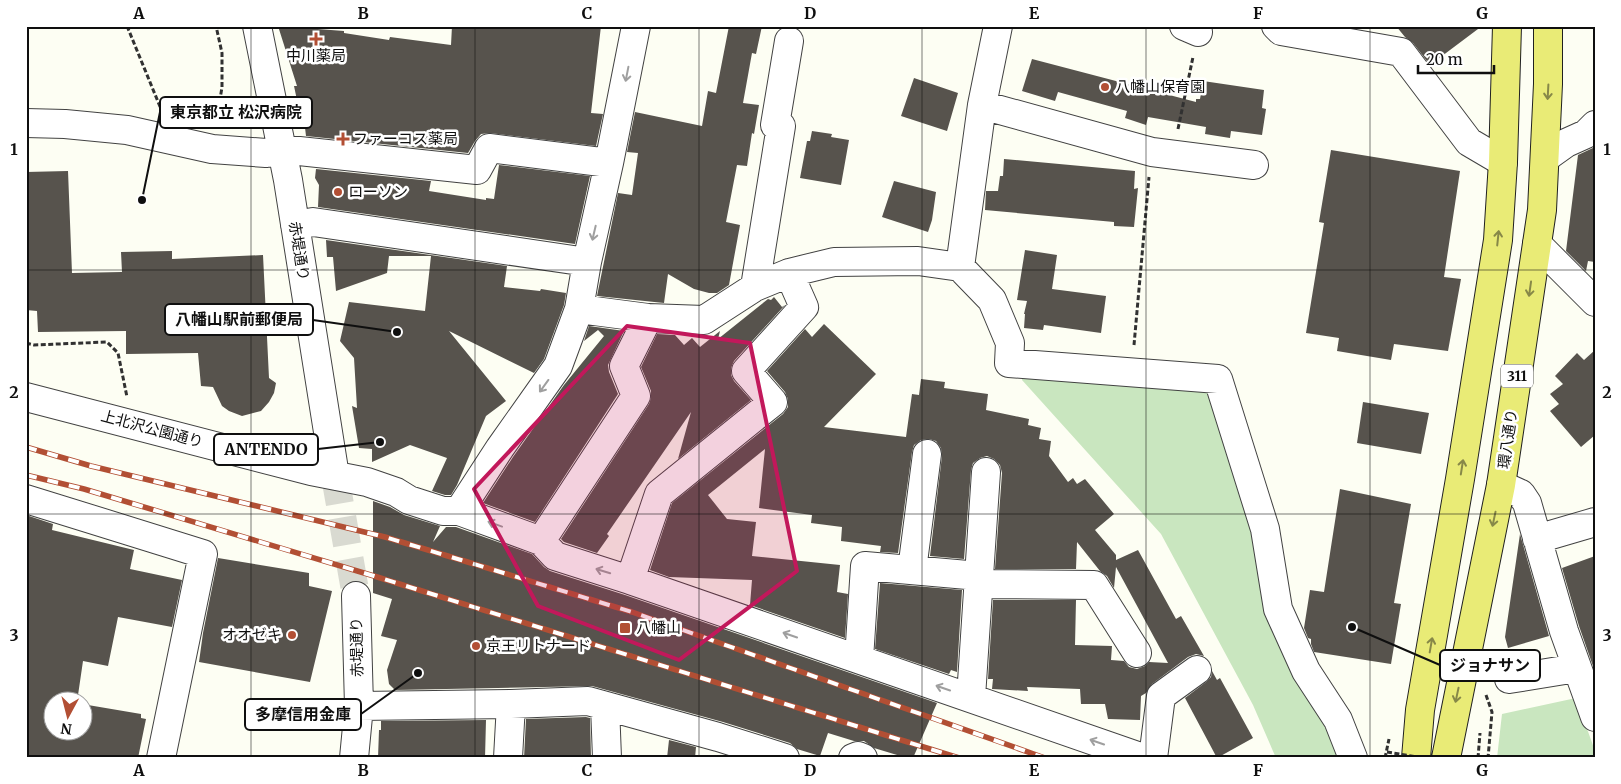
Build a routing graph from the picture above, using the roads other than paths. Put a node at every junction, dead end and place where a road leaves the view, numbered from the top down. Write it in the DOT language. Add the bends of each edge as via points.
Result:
graph roads {
  1 [pos="257,26"];
  2 [pos="636,26"];
  3 [pos="998,26"];
  4 [pos="1276,26"];
  5 [pos="1507,26"];
  6 [pos="1548,26"];
  7 [pos="789,41"];
  8 [pos="982,105"];
  9 [pos="26,123"];
  10 [pos="1592,134"];
  11 [pos="281,150"];
  12 [pos="1545,158"];
  13 [pos="1504,162"];
  14 [pos="609,163"];
  15 [pos="1254,165"];
  16 [pos="295,225"];
  17 [pos="1537,244"];
  18 [pos="587,262"];
  19 [pos="960,267"];
  20 [pos="788,274"];
  21 [pos="755,287"];
  22 [pos="1595,302"];
  23 [pos="579,309"];
  24 [pos="648,318"];
  25 [pos="26,396"];
  26 [pos="927,454"];
  27 [pos="986,472"];
  28 [pos="335,476"];
  29 [pos="1501,485"];
  30 [pos="26,499"];
  31 [pos="459,511"];
  32 [pos="1595,522"];
  33 [pos="1537,539"];
  34 [pos="541,541"];
  35 [pos="912,570"];
  36 [pos="630,580"];
  37 [pos="978,580"];
  38 [pos="356,596"];
  39 [pos="1137,653"];
  40 [pos="858,659"];
  41 [pos="1577,668"];
  42 [pos="1197,670"];
  43 [pos="1509,679"];
  44 [pos="971,698"];
  45 [pos="511,704"];
  46 [pos="359,706"];
  47 [pos="605,706"];
  48 [pos="1420,710"];
  49 [pos="1595,717"];
  50 [pos="1452,722"];
  51 [pos="747,752"];
  52 [pos="1391,755"];
  53 [pos="161,758"];
  54 [pos="354,758"];
  55 [pos="508,758"];
  56 [pos="607,758"];
  57 [pos="785,758"];
  58 [pos="853,758"];
  59 [pos="863,758"];
  60 [pos="1142,758"];
  61 [pos="1154,758"];
  62 [pos="1353,758"];
  63 [pos="1416,758"];
  64 [pos="1446,758"];
  65 [pos="1452,758"];
  1 -- 11 [label="street, 赤堤通り"];
  2 -- 14 [label="street, one-way"];
  3 -- 8 [label="street"];
  4 -- 13 [label="street" via="1281,31 1401,52 1469,142"];
  5 -- 13 [label="main road, 311"];
  6 -- 12 [label="main road, 環八通り / 311, one-way"];
  7 -- 21 [label="street" via="775,124 781,126"];
  8 -- 15 [label="street" via="1162,153"];
  8 -- 19 [label="street"];
  9 -- 11 [label="street" via="127,130 212,149 266,153"];
  10 -- 12 [label="street" via="1566,143"];
  11 -- 14 [label="street" via="477,170 489,148"];
  11 -- 16 [label="street, 赤堤通り"];
  12 -- 17 [label="main road, 環八通り / 311"];
  48 -- 13 [label="main road, 311, one-way" via="1498,240"];
  14 -- 18 [label="street, one-way"];
  16 -- 18 [label="street" via="313,222"];
  16 -- 28 [label="street, 赤堤通り"];
  17 -- 22 [label="street"];
  17 -- 29 [label="main road, 環八通り / 311, one-way"];
  18 -- 23 [label="street"];
  19 -- 20 [label="street" via="918,261 834,262"];
  19 -- 62 [label="street" via="992,300 1010,343 1009,363 1218,378 1264,530 1278,609 1306,671 1338,720"];
  20 -- 21 [label="street"];
  20 -- 36 [label="street" via="804,307 746,371 773,402 659,494"];
  21 -- 24 [label="street" via="704,320"];
  23 -- 24 [label="street"];
  23 -- 31 [label="street, one-way" via="558,366"];
  24 -- 34 [label="street" via="624,366 636,396"];
  25 -- 28 [label="street, 上北沢公園通り"];
  26 -- 35 [label="street"];
  27 -- 37 [label="street"];
  28 -- 31 [label="street, 上北沢公園通り" via="389,489 443,512"];
  29 -- 33 [label="street" via="1521,494 1527,503"];
  29 -- 50 [label="main road, 環八通り / 311, one-way"];
  30 -- 53 [label="street" via="203,554"];
  34 -- 31 [label="street, 上北沢公園通り, one-way"];
  32 -- 33 [label="street"];
  33 -- 41 [label="street"];
  36 -- 34 [label="street, one-way" via="556,556"];
  35 -- 37 [label="street"];
  35 -- 40 [label="street" via="865,566"];
  40 -- 36 [label="street, one-way"];
  37 -- 39 [label="street" via="1094,585"];
  37 -- 44 [label="street"];
  38 -- 46 [label="street, 赤堤通り"];
  44 -- 40 [label="street, one-way"];
  41 -- 43 [label="street"];
  41 -- 49 [label="street"];
  42 -- 61 [label="street" via="1161,696"];
  60 -- 44 [label="street, one-way"];
  45 -- 46 [label="street"];
  45 -- 47 [label="street" via="588,701"];
  45 -- 55 [label="street"];
  46 -- 54 [label="street, 赤堤通り"];
  47 -- 51 [label="street"];
  47 -- 56 [label="street"];
  48 -- 52 [label="main road"];
  48 -- 63 [label="main road, 311"];
  50 -- 64 [label="main road, 環八通り / 311"];
  50 -- 65 [label="main road"];
  51 -- 57 [label="street"];
  58 -- 59 [label="street"];
}
